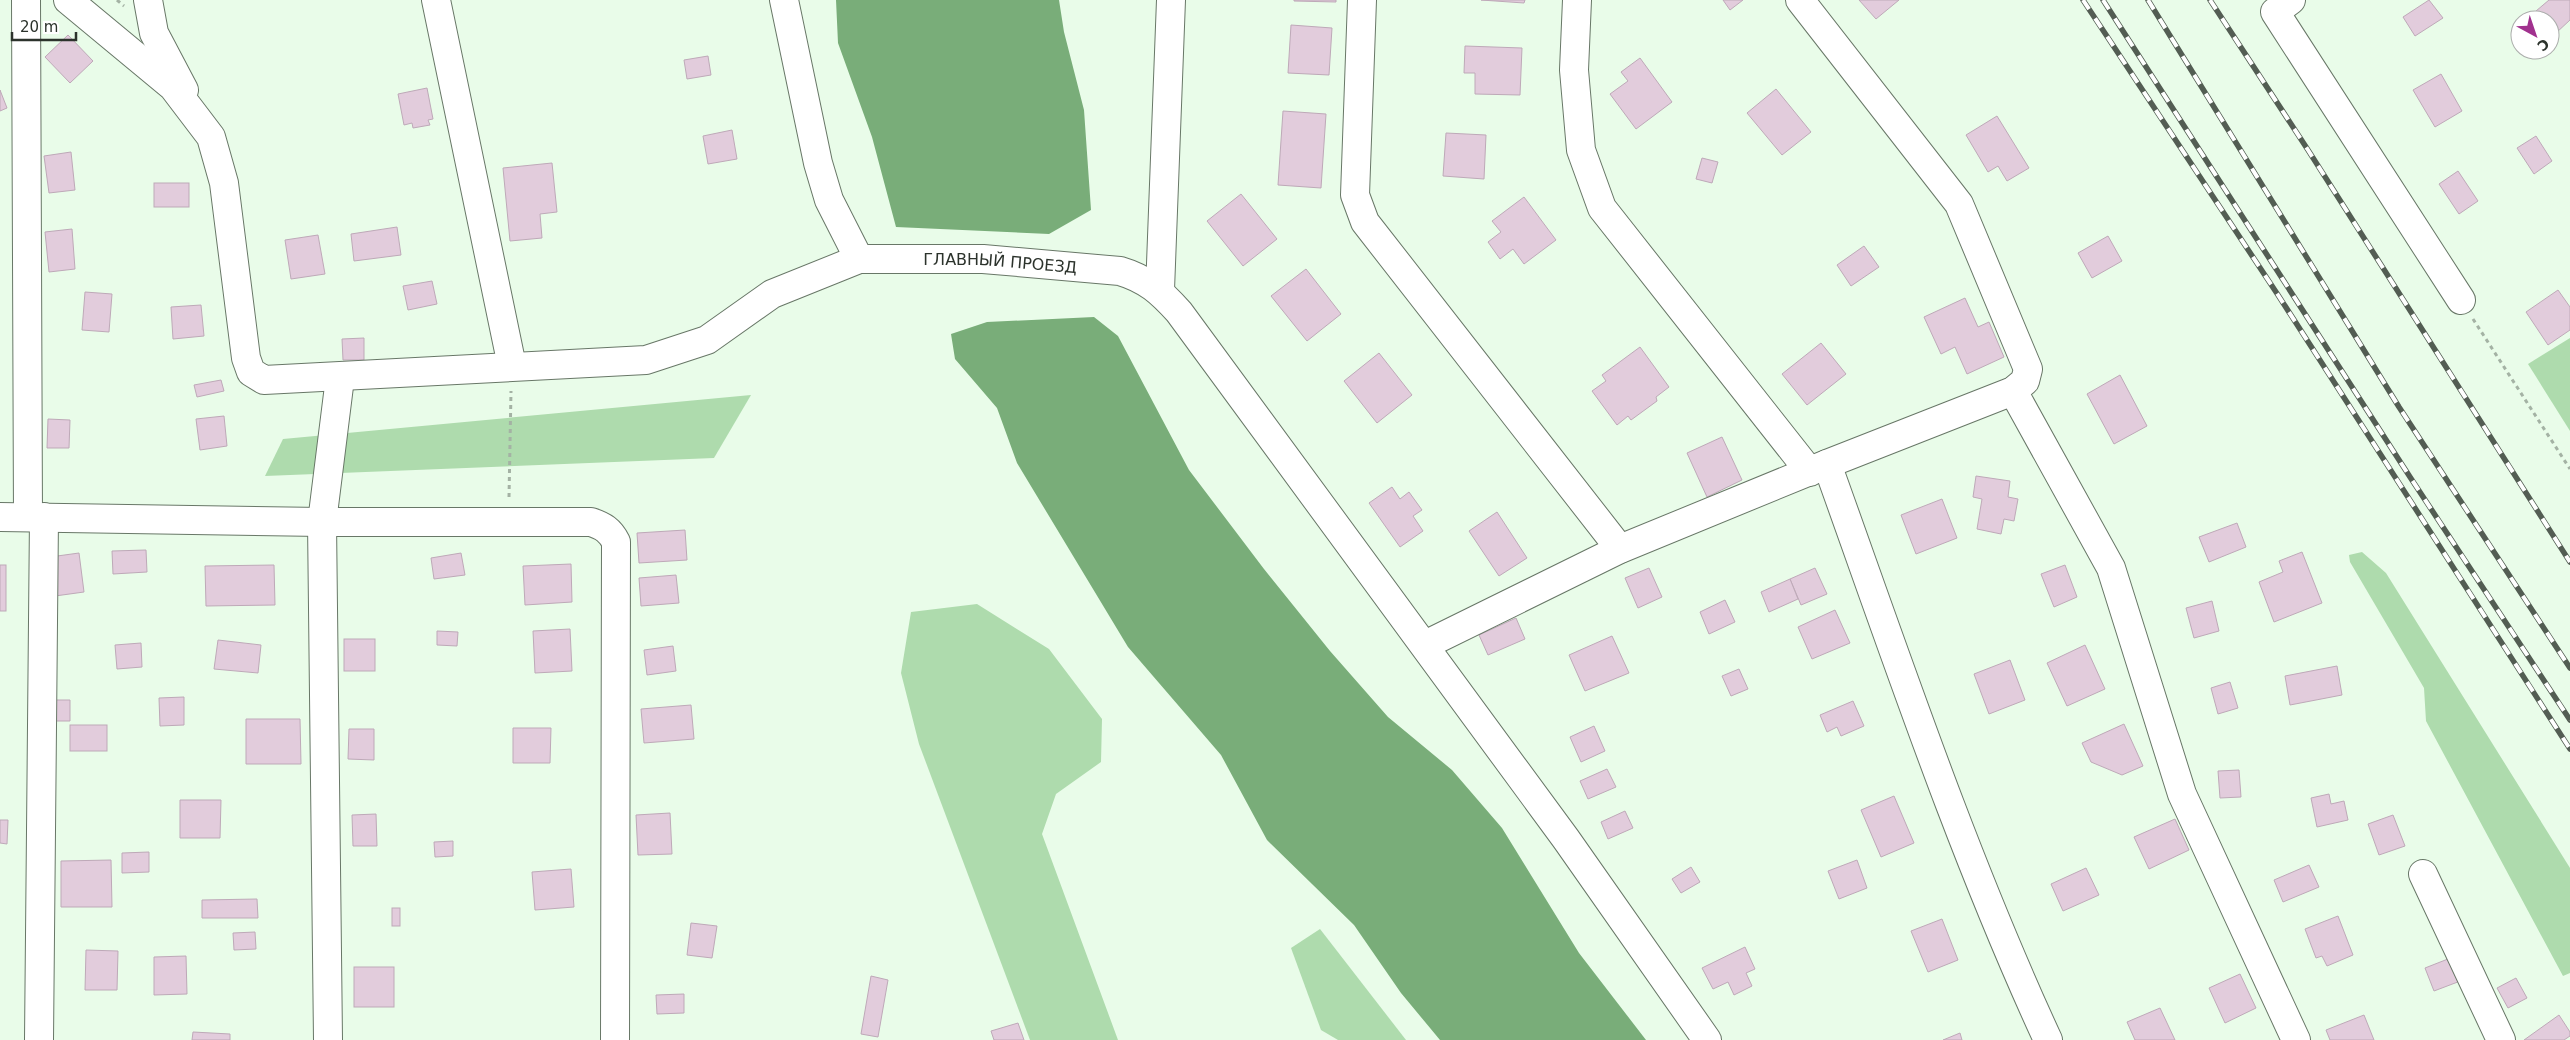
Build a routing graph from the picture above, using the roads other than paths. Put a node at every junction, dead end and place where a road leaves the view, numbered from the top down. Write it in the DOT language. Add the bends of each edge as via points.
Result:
graph roads {
  1 [pos="26,0"];
  2 [pos="68,0"];
  3 [pos="148,0"];
  4 [pos="436,0"];
  5 [pos="784,0"];
  6 [pos="1171,0"];
  7 [pos="1362,0"];
  8 [pos="1577,0"];
  9 [pos="1800,0"];
  10 [pos="2291,0"];
  11 [pos="201,121"];
  12 [pos="859,259"];
  13 [pos="1150,284"];
  14 [pos="2461,300"];
  15 [pos="512,366"];
  16 [pos="340,378"];
  17 [pos="2013,391"];
  18 [pos="1818,468"];
  19 [pos="36,517"];
  20 [pos="0,518"];
  21 [pos="322,522"];
  22 [pos="1620,549"];
  23 [pos="1425,645"];
  24 [pos="2423,874"];
  25 [pos="39,1040"];
  26 [pos="328,1040"];
  27 [pos="615,1040"];
  28 [pos="1707,1040"];
  29 [pos="2048,1040"];
  30 [pos="2296,1040"];
  31 [pos="2501,1040"];
  1 -- 19 [label="street"];
  2 -- 11 [label="street" via="174,88"];
  3 -- 11 [label="street" via="154,33"];
  4 -- 15 [label="street"];
  5 -- 12 [label="street" via="818,163 829,200"];
  6 -- 13 [label="street"];
  7 -- 22 [label="street" via="1355,196 1365,222"];
  8 -- 18 [label="street" via="1574,70 1581,150 1602,208"];
  9 -- 17 [label="street" via="1959,204 2028,369 2025,381"];
  10 -- 14 [label="street" via="2275,12"];
  11 -- 16 [label="street" via="211,137 224,183 246,358 252,372 264,380"];
  12 -- 13 [label="street, ГЛАВНЫЙ ПРОЕЗД" via="983,258 1120,270"];
  12 -- 15 [label="street" via="772,294 707,340 646,360"];
  13 -- 23 [label="street" via="1185,320"];
  15 -- 16 [label="street"];
  16 -- 21 [label="street"];
  17 -- 18 [label="street"];
  17 -- 30 [label="street" via="2111,568 2182,794"];
  18 -- 22 [label="street"];
  18 -- 29 [label="street"];
  19 -- 20 [label="street"];
  19 -- 21 [label="street"];
  19 -- 25 [label="street"];
  21 -- 26 [label="street"];
  21 -- 27 [label="street" via="590,522 606,529 616,542"];
  22 -- 23 [label="street"];
  23 -- 28 [label="street"];
  24 -- 31 [label="street"];
}
